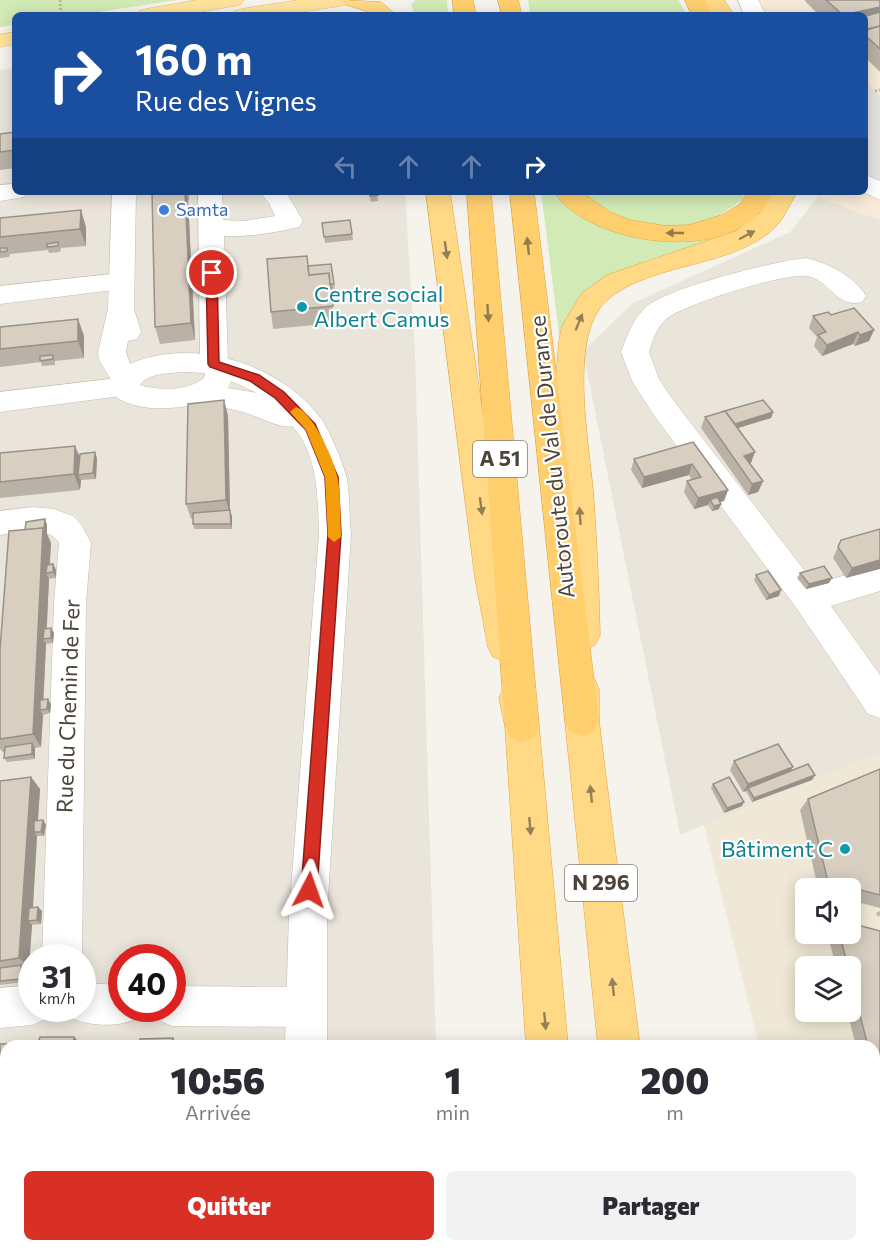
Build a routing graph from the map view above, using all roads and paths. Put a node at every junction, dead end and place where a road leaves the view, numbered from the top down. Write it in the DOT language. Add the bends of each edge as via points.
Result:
graph roads {
  1 [pos="234,0"];
  2 [pos="340,0"];
  3 [pos="350,0"];
  4 [pos="164,12"];
  5 [pos="261,12"];
  6 [pos="382,12"];
  7 [pos="880,90"];
  8 [pos="875,91"];
  9 [pos="124,195"];
  10 [pos="210,195"];
  11 [pos="275,195"];
  12 [pos="438,195"];
  13 [pos="479,195"];
  14 [pos="522,195"];
  15 [pos="569,195"];
  16 [pos="758,195"];
  17 [pos="784,195"];
  18 [pos="210,228"];
  19 [pos="121,282"];
  20 [pos="0,295"];
  21 [pos="853,296"];
  22 [pos="122,309"];
  23 [pos="160,364"];
  24 [pos="217,366"];
  25 [pos="125,384"];
  26 [pos="200,394"];
  27 [pos="0,402"];
  28 [pos="311,428"];
  29 [pos="0,524"];
  30 [pos="880,578"];
  31 [pos="808,600"];
  32 [pos="880,703"];
  33 [pos="582,721"];
  34 [pos="522,726"];
  35 [pos="62,944"];
  36 [pos="18,1006"];
  37 [pos="0,1008"];
  38 [pos="186,1008"];
  39 [pos="305,1026"];
  40 [pos="547,1040"];
  41 [pos="618,1040"];
  1 -- 4 [label="main road"];
  2 -- 5 [label="main road"];
  3 -- 6 [label="highway"];
  7 -- 8 [label="path"];
  9 -- 19 [label="street"];
  10 -- 18 [label="street"];
  11 -- 18 [label="street" via="290,221 244,229"];
  12 -- 34 [label="highway, one-way" via="491,578"];
  13 -- 34 [label="highway, A 51, one-way"];
  33 -- 14 [label="highway, Autoroute du Val de Durance / A 51, one-way"];
  16 -- 15 [label="highway, one-way" via="739,217 684,234 650,233 610,222"];
  33 -- 17 [label="highway, one-way" via="583,558 572,404 576,326 593,300 628,277 717,248 756,230 775,212"];
  18 -- 24 [label="street"];
  19 -- 20 [label="street"];
  19 -- 22 [label="street"];
  21 -- 31 [label="street" via="820,272 806,267 786,268 661,309 645,324 635,352 646,381 663,407"];
  22 -- 23 [label="street" via="135,352"];
  22 -- 25 [label="street" via="112,352"];
  23 -- 24 [label="street"];
  23 -- 25 [label="street" via="140,370"];
  24 -- 26 [label="street" via="217,383"];
  24 -- 28 [label="street" via="266,385"];
  25 -- 26 [label="street" via="131,395 152,398"];
  25 -- 27 [label="street"];
  26 -- 28 [label="street" via="253,402"];
  28 -- 39 [label="street" via="332,477 334,534 308,914"];
  29 -- 35 [label="street, Rue du Chemin de Fer" via="53,520 72,535 75,543 70,603"];
  30 -- 31 [label="street"];
  31 -- 32 [label="street"];
  41 -- 33 [label="highway, N 296, one-way"];
  34 -- 40 [label="highway, N 296, one-way"];
  36 -- 37 [label="street"];
  38 -- 39 [label="street"];
}
